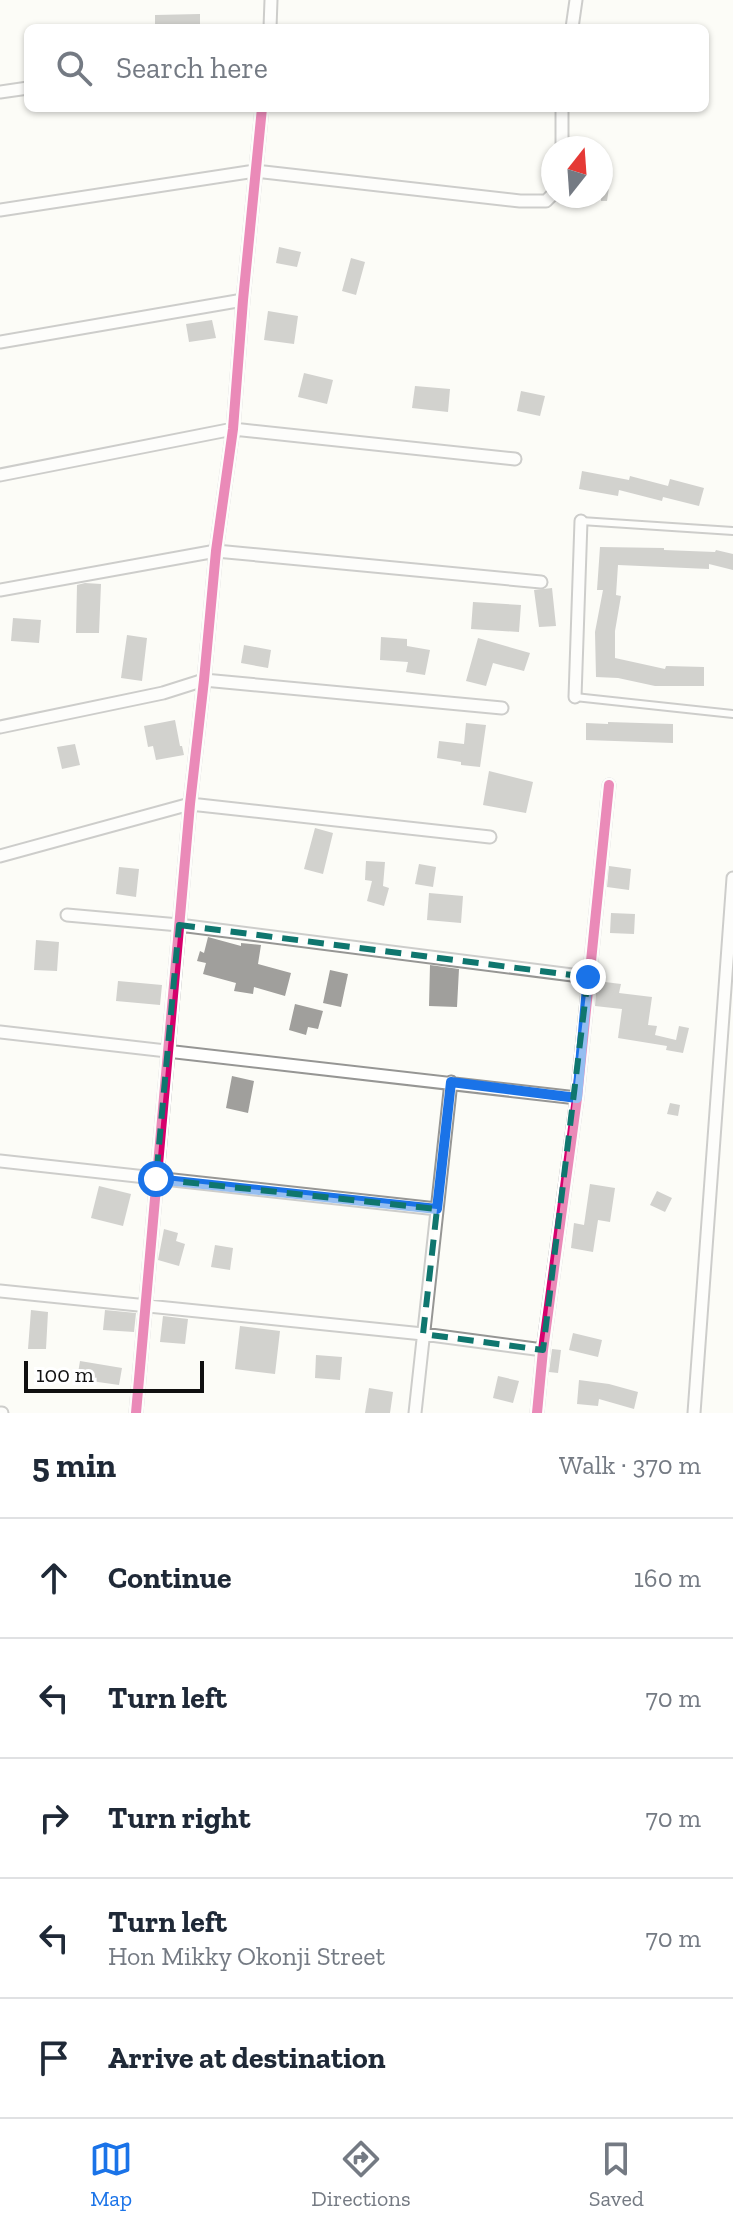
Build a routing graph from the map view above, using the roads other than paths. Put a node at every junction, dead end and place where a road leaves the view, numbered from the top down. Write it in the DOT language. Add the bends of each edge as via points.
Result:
graph roads {
  1 [pos="271,0"];
  2 [pos="576,0"];
  3 [pos="270,24"];
  4 [pos="573,24"];
  5 [pos="24,89"];
  6 [pos="0,92"];
  7 [pos="262,112"];
  8 [pos="562,112"];
  9 [pos="562,136"];
  10 [pos="255,171"];
  11 [pos="541,201"];
  12 [pos="0,210"];
  13 [pos="243,300"];
  14 [pos="0,342"];
  15 [pos="233,429"];
  16 [pos="515,459"];
  17 [pos="0,475"];
  18 [pos="581,521"];
  19 [pos="733,531"];
  20 [pos="216,551"];
  21 [pos="541,582"];
  22 [pos="0,590"];
  23 [pos="204,680"];
  24 [pos="575,697"];
  25 [pos="502,708"];
  26 [pos="733,714"];
  27 [pos="0,727"];
  28 [pos="609,785"];
  29 [pos="190,804"];
  30 [pos="490,837"];
  31 [pos="0,856"];
  32 [pos="733,878"];
  33 [pos="67,915"];
  34 [pos="179,925"];
  35 [pos="588,977"];
  36 [pos="0,1032"];
  37 [pos="167,1052"];
  38 [pos="451,1082"];
  39 [pos="577,1098"];
  40 [pos="0,1161"];
  41 [pos="156,1179"];
  42 [pos="437,1209"];
  43 [pos="0,1291"];
  44 [pos="145,1305"];
  45 [pos="423,1334"];
  46 [pos="543,1350"];
  47 [pos="136,1413"];
  48 [pos="415,1413"];
  49 [pos="537,1413"];
  50 [pos="694,1413"];
  1 -- 3 [label="street"];
  2 -- 4 [label="street"];
  5 -- 6 [label="street"];
  7 -- 10 [label="street"];
  8 -- 9 [label="street"];
  10 -- 11 [label="street"];
  10 -- 12 [label="street"];
  10 -- 13 [label="street"];
  13 -- 14 [label="street"];
  13 -- 15 [label="street"];
  15 -- 16 [label="street"];
  15 -- 17 [label="street"];
  15 -- 20 [label="street"];
  18 -- 19 [label="lane"];
  18 -- 24 [label="street"];
  20 -- 21 [label="street"];
  20 -- 22 [label="street"];
  20 -- 23 [label="street"];
  23 -- 25 [label="street"];
  23 -- 27 [label="street"];
  23 -- 29 [label="street"];
  24 -- 26 [label="lane"];
  28 -- 35 [label="street"];
  29 -- 30 [label="street"];
  29 -- 31 [label="street"];
  29 -- 34 [label="street"];
  32 -- 50 [label="street"];
  33 -- 34 [label="street"];
  34 -- 35 [label="street"];
  34 -- 37 [label="street"];
  35 -- 39 [label="street"];
  36 -- 37 [label="street"];
  37 -- 38 [label="street"];
  37 -- 41 [label="street"];
  38 -- 39 [label="street"];
  38 -- 42 [label="street"];
  39 -- 46 [label="street"];
  40 -- 41 [label="street"];
  41 -- 42 [label="street"];
  41 -- 44 [label="street"];
  42 -- 45 [label="street"];
  43 -- 44 [label="street"];
  44 -- 45 [label="street"];
  44 -- 47 [label="street"];
  45 -- 46 [label="street"];
  45 -- 48 [label="street"];
  46 -- 49 [label="street"];
}
